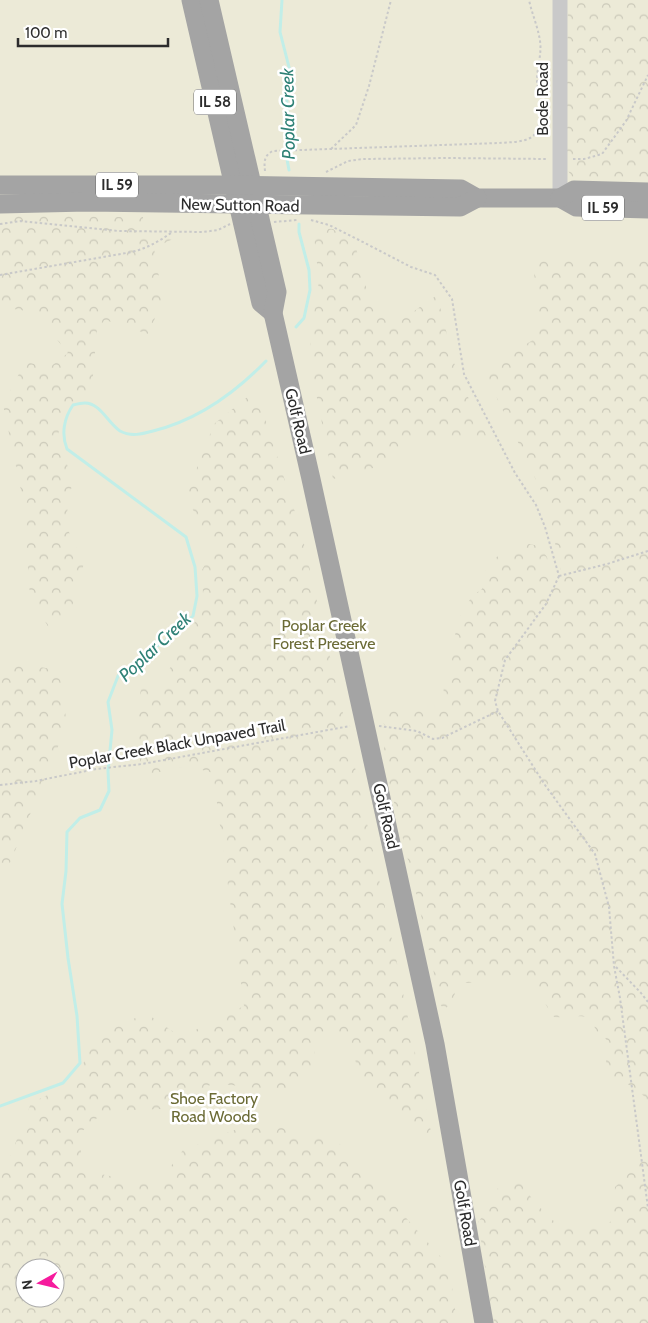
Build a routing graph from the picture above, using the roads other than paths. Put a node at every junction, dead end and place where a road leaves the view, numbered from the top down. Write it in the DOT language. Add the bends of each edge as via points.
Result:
graph roads {
  1 [pos="191,0"];
  2 [pos="209,0"];
  3 [pos="560,0"];
  4 [pos="259,180"];
  5 [pos="0,185"];
  6 [pos="234,185"];
  7 [pos="648,192"];
  8 [pos="477,198"];
  9 [pos="560,198"];
  10 [pos="0,204"];
  11 [pos="238,205"];
  12 [pos="258,205"];
  13 [pos="648,208"];
  14 [pos="272,313"];
  15 [pos="484,1323"];
  1 -- 6 [label="main road, Golf Road / IL 58"];
  2 -- 4 [label="main road, Golf Road / IL 58"];
  3 -- 9 [label="street, Bode Road"];
  4 -- 6 [label="main road, New Sutton Road / IL 59"];
  4 -- 8 [label="main road, New Sutton Road / IL 59" via="461,189"];
  4 -- 12 [label="main road, Golf Road / IL 58"];
  5 -- 6 [label="main road, New Sutton Road / IL 59"];
  6 -- 11 [label="main road, Golf Road / IL 58"];
  7 -- 9 [label="main road, New Sutton Road / IL 59" via="574,190"];
  8 -- 9 [label="main road, New Sutton Road / IL 59"];
  8 -- 12 [label="main road, New Sutton Road / IL 59" via="460,207"];
  9 -- 13 [label="main road, New Sutton Road / IL 59" via="576,208"];
  10 -- 11 [label="main road, New Sutton Road / IL 59"];
  11 -- 12 [label="main road, New Sutton Road / IL 59"];
  11 -- 14 [label="main road, Golf Road / IL 58" via="262,303"];
  12 -- 14 [label="main road, Golf Road / IL 58" via="278,292"];
  14 -- 15 [label="main road, Golf Road / IL 58" via="435,1044"];
}
